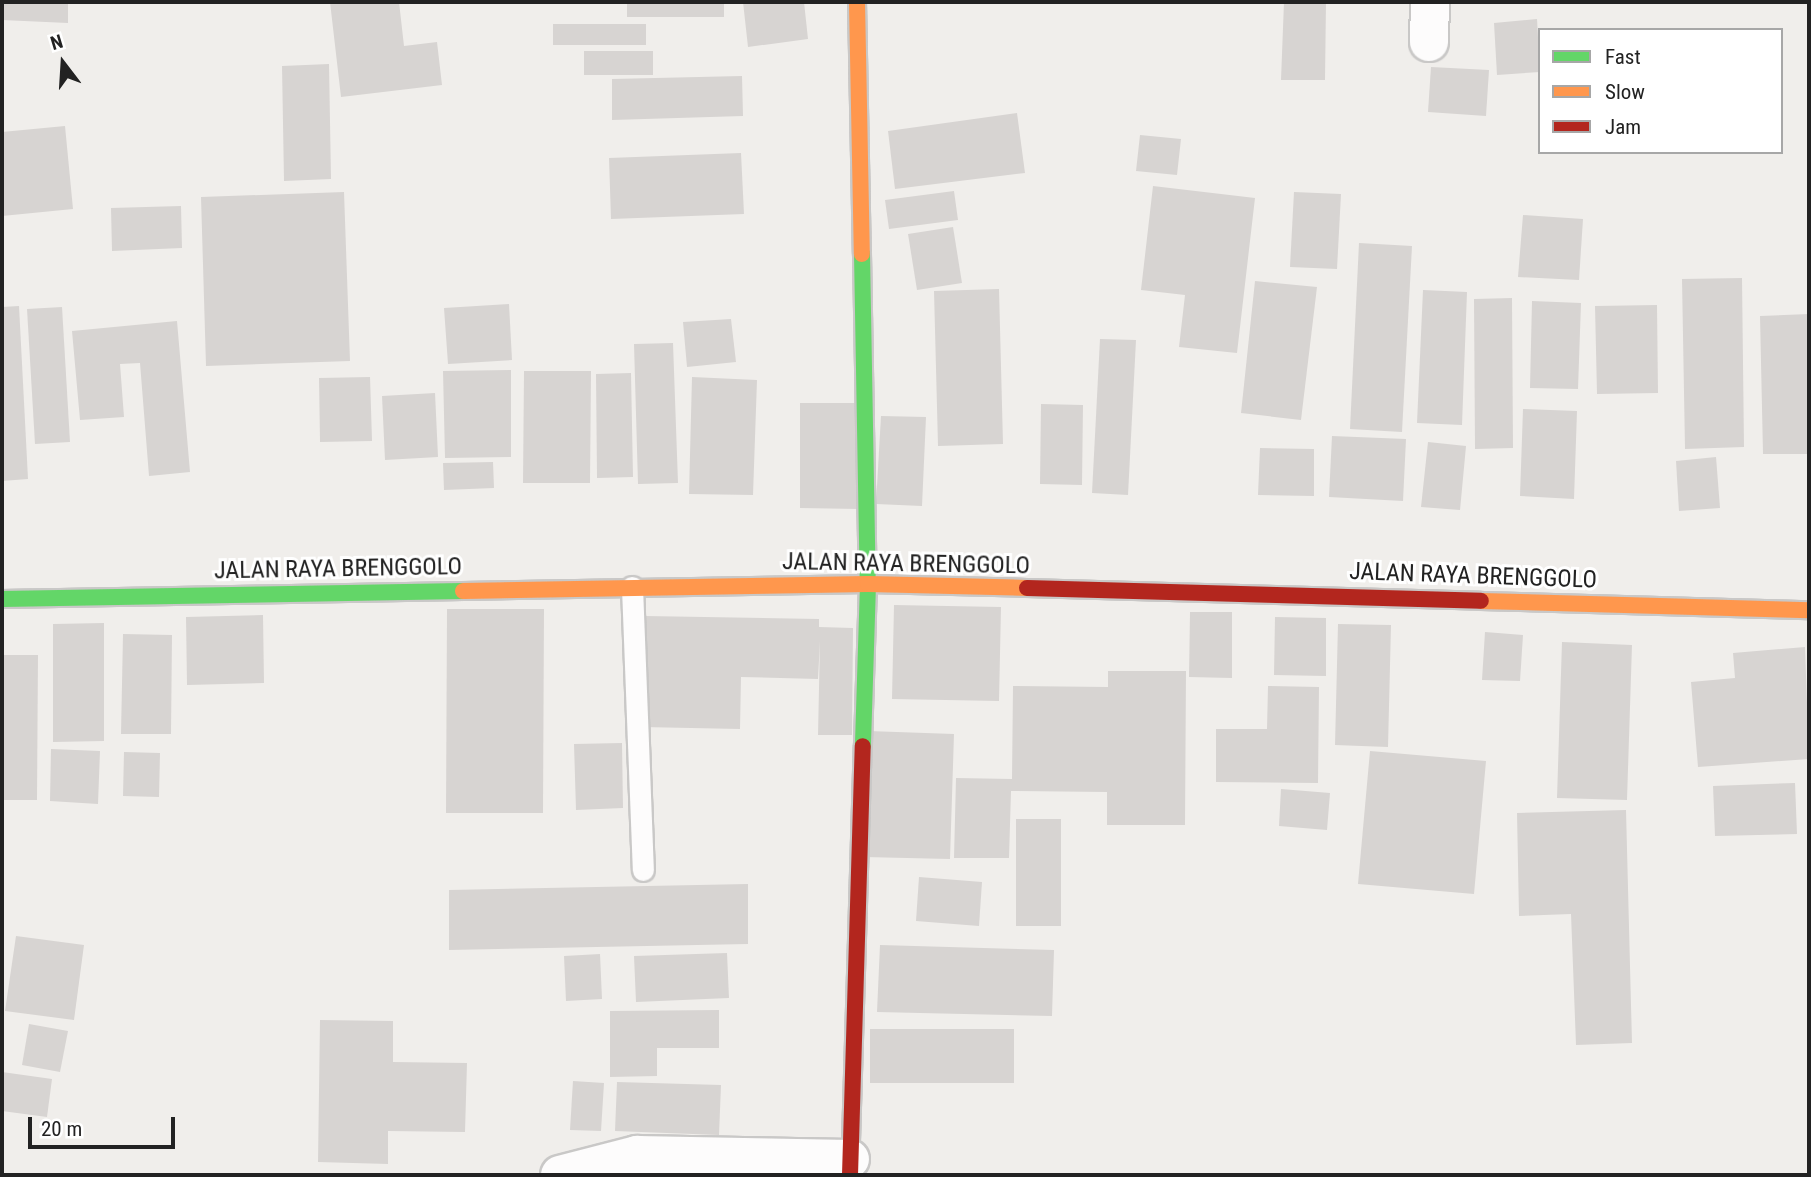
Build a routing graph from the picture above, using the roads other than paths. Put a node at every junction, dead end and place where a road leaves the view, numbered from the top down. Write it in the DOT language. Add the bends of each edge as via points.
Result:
graph roads {
  1 [pos="857,2"];
  2 [pos="1430,2"];
  3 [pos="1429,42"];
  4 [pos="868,584"];
  5 [pos="632,587"];
  6 [pos="2,599"];
  7 [pos="1809,610"];
  8 [pos="643,870"];
  9 [pos="850,1167"];
  10 [pos="560,1175"];
  1 -- 4 [label="main road"];
  2 -- 3 [label="street"];
  4 -- 5 [label="main road, JALAN RAYA BRENGGOLO"];
  4 -- 7 [label="main road, JALAN RAYA BRENGGOLO"];
  4 -- 9 [label="main road"];
  5 -- 6 [label="main road, JALAN RAYA BRENGGOLO"];
  5 -- 8 [label="lane"];
  9 -- 10 [label="street" via="637,1155"];
}
